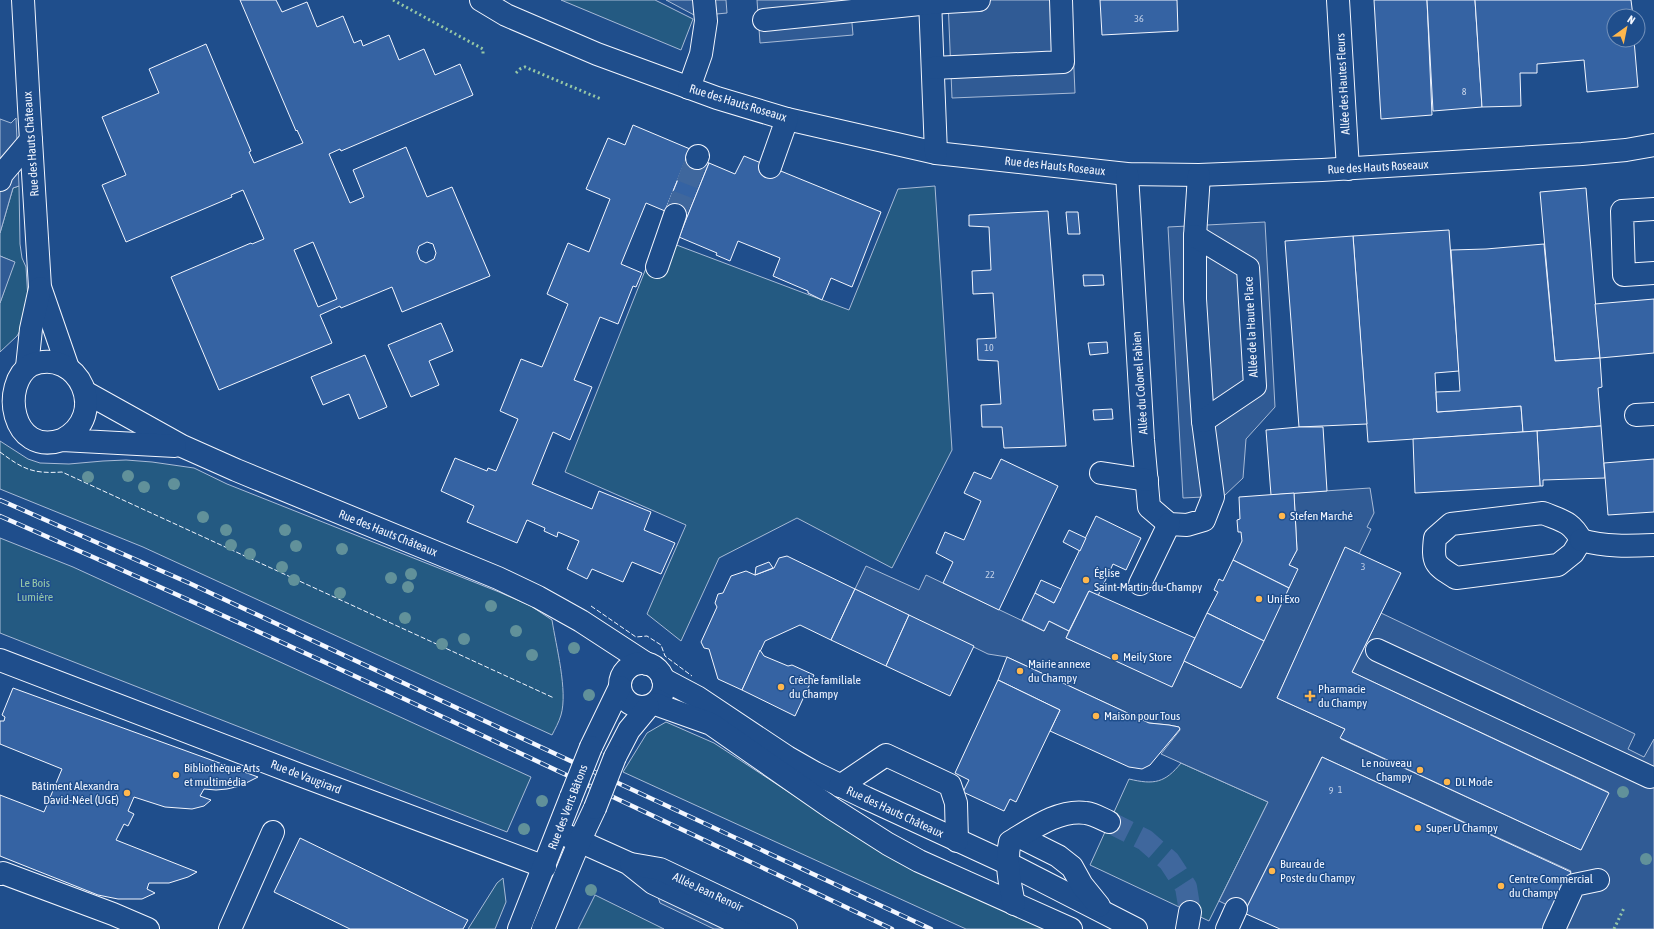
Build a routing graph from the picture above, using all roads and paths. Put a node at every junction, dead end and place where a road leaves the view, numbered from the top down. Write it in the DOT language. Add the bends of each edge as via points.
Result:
graph roads {
  1 [pos="24,0"];
  2 [pos="979,0"];
  3 [pos="1061,0"];
  4 [pos="1338,0"];
  5 [pos="485,1"];
  6 [pos="702,1"];
  7 [pos="930,1"];
  8 [pos="764,20"];
  9 [pos="933,68"];
  10 [pos="689,88"];
  11 [pos="787,119"];
  12 [pos="32,140"];
  13 [pos="1654,145"];
  14 [pos="936,153"];
  15 [pos="770,167"];
  16 [pos="1348,169"];
  17 [pos="1127,174"];
  18 [pos="1199,175"];
  19 [pos="0,180"];
  20 [pos="1654,208"];
  21 [pos="675,216"];
  22 [pos="1195,236"];
  23 [pos="657,267"];
  24 [pos="1654,273"];
  25 [pos="40,287"];
  26 [pos="68,368"];
  27 [pos="16,371"];
  28 [pos="85,392"];
  29 [pos="6,418"];
  30 [pos="1203,421"];
  31 [pos="62,440"];
  32 [pos="182,446"];
  33 [pos="1101,473"];
  34 [pos="1147,480"];
  35 [pos="1169,524"];
  36 [pos="1581,540"];
  37 [pos="1654,544"];
  38 [pos="1140,584"];
  39 [pos="591,627"];
  40 [pos="1376,650"];
  41 [pos="0,660"];
  42 [pos="647,664"];
  43 [pos="663,679"];
  44 [pos="621,683"];
  45 [pos="651,705"];
  46 [pos="1650,777"];
  47 [pos="840,786"];
  48 [pos="1109,822"];
  49 [pos="272,832"];
  50 [pos="558,832"];
  51 [pos="1015,839"];
  52 [pos="580,840"];
  53 [pos="966,845"];
  54 [pos="628,863"];
  55 [pos="1009,864"];
  56 [pos="545,867"];
  57 [pos="0,874"];
  58 [pos="1598,880"];
  59 [pos="1014,904"];
  60 [pos="1236,909"];
  61 [pos="1105,913"];
  62 [pos="148,929"];
  63 [pos="230,929"];
  64 [pos="519,929"];
  65 [pos="543,929"];
  66 [pos="750,929"];
  67 [pos="786,929"];
  68 [pos="1071,929"];
  69 [pos="1136,929"];
  70 [pos="1227,929"];
  71 [pos="1554,929"];
  1 -- 12 [label="street, Rue des Hauts Châteaux" via="28,108"];
  2 -- 7 [label="street"];
  3 -- 9 [label="street" via="1063,62"];
  4 -- 16 [label="street, Allée des Hautes Fleurs"];
  5 -- 10 [label="street, Rue des Hauts Roseaux" via="506,15 597,54"];
  6 -- 10 [label="street" via="706,21 701,54"];
  7 -- 8 [label="street"];
  7 -- 9 [label="street"];
  9 -- 14 [label="street"];
  10 -- 11 [label="street, Rue des Hauts Roseaux"];
  11 -- 14 [label="street, Rue des Hauts Roseaux"];
  11 -- 15 [label="street"];
  12 -- 19 [label="street" via="2,174"];
  12 -- 25 [label="street, Rue des Hauts Châteaux"];
  13 -- 16 [label="street, Rue des Hauts Roseaux" via="1582,154"];
  14 -- 17 [label="street, Rue des Hauts Roseaux"];
  16 -- 18 [label="street, Rue des Hauts Roseaux"];
  17 -- 18 [label="street, Rue des Hauts Roseaux"];
  17 -- 34 [label="street, Allée du Colonel Fabien"];
  18 -- 22 [label="street"];
  20 -- 24 [label="street" via="1622,211 1624,275"];
  21 -- 23 [label="street"];
  22 -- 30 [label="street"];
  22 -- 30 [label="street, Allée de la Haute Place" via="1248,268 1255,386"];
  25 -- 26 [label="street, Rue des Hauts Châteaux"];
  25 -- 27 [label="street, Rue des Hauts Châteaux" via="31,329"];
  26 -- 27 [label="street" via="52,363 39,363"];
  26 -- 28 [label="street" via="79,379"];
  27 -- 29 [label="street" via="8,392"];
  28 -- 31 [label="street" via="86,410 82,422 72,434"];
  28 -- 32 [label="street, Rue des Hauts Châteaux"];
  29 -- 31 [label="street" via="23,435 33,440"];
  30 -- 35 [label="street" via="1213,497 1204,520 1187,525"];
  31 -- 32 [label="street, Rue des Hauts Châteaux"];
  32 -- 39 [label="street, Rue des Hauts Châteaux" via="498,578"];
  33 -- 34 [label="street"];
  34 -- 35 [label="street, Allée du Colonel Fabien" via="1149,507"];
  35 -- 38 [label="street"];
  36 -- 36 [label="street" via="1575,529 1544,513 1451,524 1435,538 1433,554 1436,565 1456,578 1558,565 1573,553"];
  36 -- 37 [label="street" via="1627,546"];
  39 -- 42 [label="street, Rue des Hauts Châteaux"];
  39 -- 44 [label="street, Rue des Hauts Châteaux" via="613,655"];
  40 -- 46 [label="street"];
  41 -- 56 [label="street, Rue de Vaugirard"];
  42 -- 43 [label="street" via="660,672"];
  42 -- 44 [label="street" via="628,668"];
  43 -- 45 [label="street" via="663,693"];
  43 -- 47 [label="street, Rue des Hauts Châteaux" via="697,696 788,757"];
  44 -- 45 [label="street" via="625,699 629,703 635,706"];
  44 -- 50 [label="street, Rue des Verts Bâtons, bridge" via="591,747"];
  45 -- 52 [label="street, Rue des Verts Bâtons, bridge" via="629,730"];
  45 -- 59 [label="street, Rue des Hauts Châteaux" via="711,724 888,844 919,861"];
  47 -- 53 [label="street, Rue des Hauts Châteaux"];
  47 -- 53 [label="street" via="886,755 950,785"];
  48 -- 51 [label="street" via="1086,813 1068,814"];
  49 -- 63 [label="street"];
  50 -- 52 [label="street, Allée Jean Renoir"];
  50 -- 56 [label="street, Rue des Verts Bâtons"];
  51 -- 53 [label="street" via="994,848"];
  51 -- 55 [label="street" via="1008,850"];
  51 -- 61 [label="street" via="1058,856 1072,867 1082,885"];
  52 -- 54 [label="street, Allée Jean Renoir"];
  52 -- 65 [label="street, Rue des Verts Bâtons"];
  53 -- 55 [label="street, Rue des Hauts Châteaux"];
  54 -- 66 [label="street, Allée Jean Renoir" via="654,883"];
  54 -- 67 [label="street, Allée Jean Renoir" via="660,869"];
  55 -- 59 [label="street"];
  55 -- 61 [label="street, Rue des Hauts Châteaux"];
  56 -- 64 [label="street, Rue des Verts Bâtons"];
  57 -- 62 [label="street"];
  58 -- 71 [label="street" via="1574,885"];
  59 -- 68 [label="street, Rue des Hauts Châteaux"];
  60 -- 70 [label="street"];
  61 -- 69 [label="street, Rue des Hauts Châteaux"];
}
